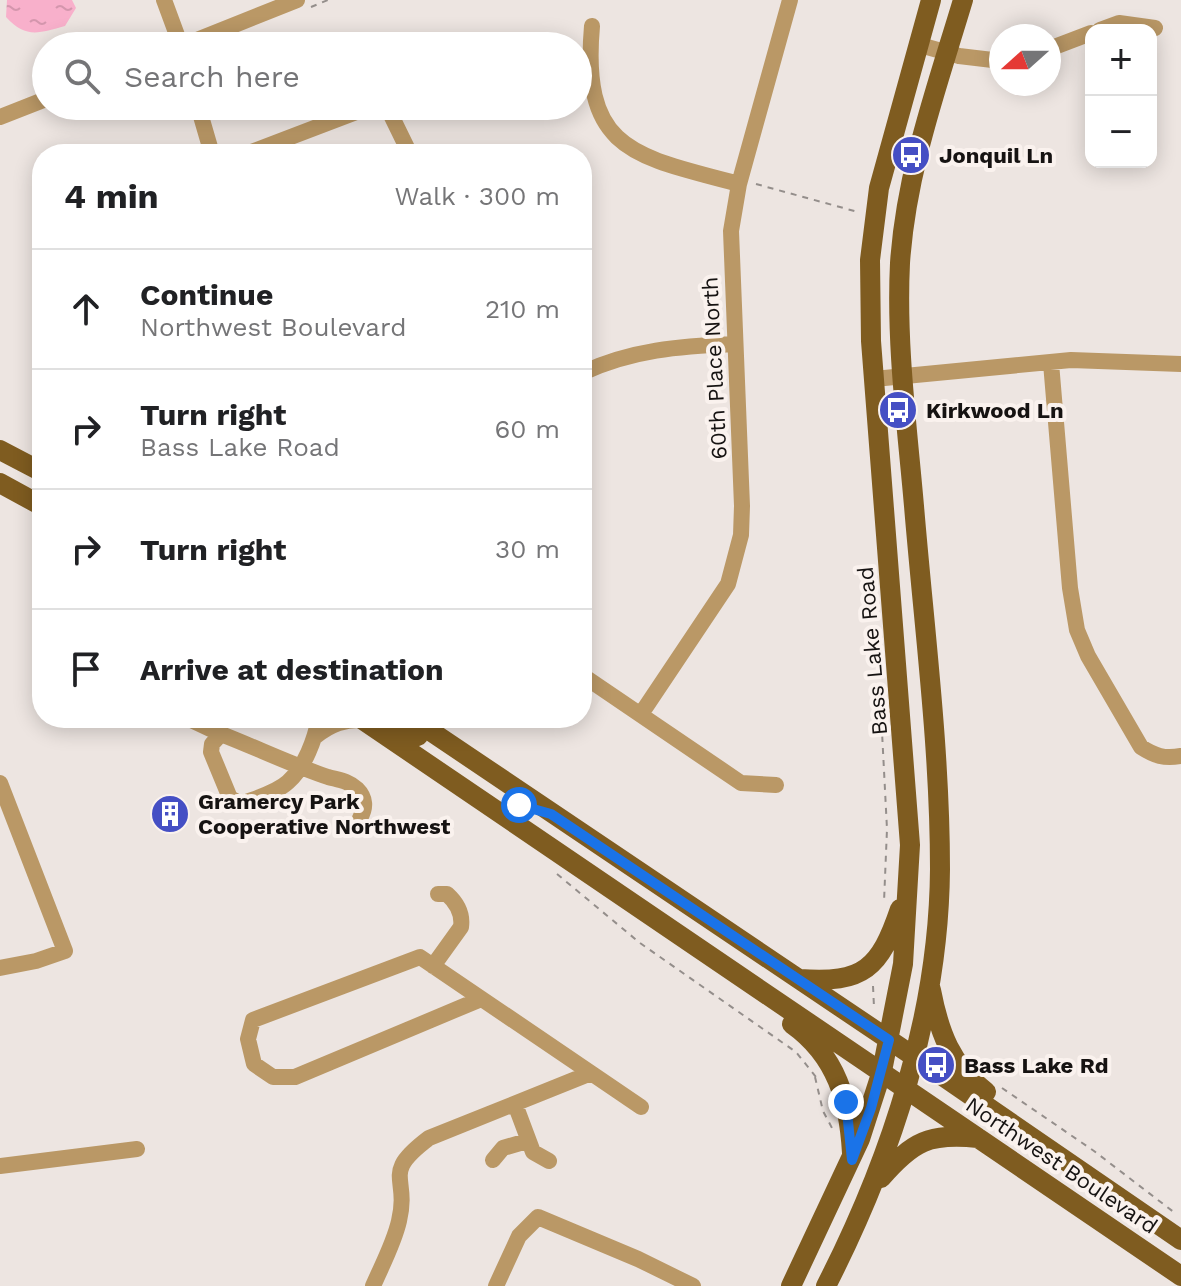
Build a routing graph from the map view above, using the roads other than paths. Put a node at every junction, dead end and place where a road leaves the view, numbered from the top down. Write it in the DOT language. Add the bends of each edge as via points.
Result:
graph roads {
  1 [pos="164,0"];
  2 [pos="297,0"];
  3 [pos="790,0"];
  4 [pos="931,0"];
  5 [pos="963,0"];
  6 [pos="592,26"];
  7 [pos="176,32"];
  8 [pos="216,32"];
  9 [pos="592,32"];
  10 [pos="1085,35"];
  11 [pos="1061,44"];
  12 [pos="920,45"];
  13 [pos="948,53"];
  14 [pos="989,59"];
  15 [pos="592,86"];
  16 [pos="32,104"];
  17 [pos="0,117"];
  18 [pos="202,120"];
  19 [pos="335,120"];
  20 [pos="393,120"];
  21 [pos="209,144"];
  22 [pos="272,144"];
  23 [pos="405,144"];
  24 [pos="739,184"];
  25 [pos="734,344"];
  26 [pos="1051,363"];
  27 [pos="1181,364"];
  28 [pos="592,368"];
  29 [pos="902,377"];
  30 [pos="874,379"];
  31 [pos="0,450"];
  32 [pos="32,467"];
  33 [pos="0,483"];
  34 [pos="32,501"];
  35 [pos="592,682"];
  36 [pos="641,714"];
  37 [pos="208,728"];
  38 [pos="317,728"];
  39 [pos="329,728"];
  40 [pos="375,728"];
  41 [pos="406,728"];
  42 [pos="426,728"];
  43 [pos="221,734"];
  44 [pos="316,736"];
  45 [pos="1181,756"];
  46 [pos="300,765"];
  47 [pos="0,783"];
  48 [pos="776,785"];
  49 [pos="551,814"];
  50 [pos="360,818"];
  51 [pos="909,882"];
  52 [pos="438,894"];
  53 [pos="679,932"];
  54 [pos="433,966"];
  55 [pos="0,968"];
  56 [pos="797,979"];
  57 [pos="929,979"];
  58 [pos="481,999"];
  59 [pos="889,1040"];
  60 [pos="914,1057"];
  61 [pos="882,1071"];
  62 [pos="591,1073"];
  63 [pos="906,1087"];
  64 [pos="515,1104"];
  65 [pos="641,1107"];
  66 [pos="981,1139"];
  67 [pos="527,1141"];
  68 [pos="137,1149"];
  69 [pos="493,1160"];
  70 [pos="852,1160"];
  71 [pos="549,1161"];
  72 [pos="0,1166"];
  73 [pos="873,1187"];
  74 [pos="1110,1190"];
  75 [pos="1181,1240"];
  76 [pos="1181,1276"];
  77 [pos="373,1286"];
  78 [pos="496,1286"];
  79 [pos="693,1286"];
  80 [pos="791,1286"];
  81 [pos="826,1286"];
  1 -- 7 [label="street"];
  2 -- 8 [label="street"];
  3 -- 24 [label="street, 60th Place North"];
  4 -- 12 [label="main road, Bass Lake Road"];
  5 -- 13 [label="main road"];
  6 -- 9 [label="street"];
  10 -- 11 [label="street"];
  12 -- 13 [label="street"];
  12 -- 30 [label="main road, Bass Lake Road" via="873,225"];
  13 -- 14 [label="street"];
  13 -- 29 [label="main road" via="915,159 906,209 899,298"];
  15 -- 24 [label="street" via="603,119 635,151"];
  16 -- 17 [label="street"];
  18 -- 21 [label="street"];
  19 -- 22 [label="street"];
  20 -- 23 [label="street"];
  24 -- 25 [label="street, 60th Place North" via="731,231"];
  25 -- 28 [label="street" via="642,351"];
  25 -- 36 [label="street, 60th Place North" via="742,506 736,560 715,607"];
  26 -- 27 [label="street"];
  26 -- 29 [label="street"];
  26 -- 45 [label="street" via="1077,630 1141,747 1155,756"];
  29 -- 30 [label="street"];
  29 -- 57 [label="main road" via="939,824"];
  30 -- 51 [label="main road, Bass Lake Road"];
  31 -- 32 [label="main road"];
  33 -- 34 [label="main road"];
  35 -- 36 [label="street"];
  36 -- 48 [label="street" via="741,783"];
  37 -- 43 [label="street"];
  38 -- 44 [label="street"];
  39 -- 44 [label="street"];
  40 -- 53 [label="main road, Northwest Boulevard"];
  41 -- 49 [label="main road" via="519,805"];
  42 -- 49 [label="main road, Northwest Boulevard"];
  43 -- 46 [label="street"];
  43 -- 46 [label="street" via="211,752 236,803 278,789 291,781"];
  44 -- 46 [label="street"];
  46 -- 50 [label="street" via="357,789 364,799"];
  47 -- 55 [label="street" via="65,951"];
  49 -- 56 [label="main road, Northwest Boulevard"];
  51 -- 56 [label="main road" via="891,936 868,968 836,980"];
  51 -- 59 [label="main road, Bass Lake Road" via="903,964"];
  52 -- 54 [label="street" via="454,901 462,919"];
  53 -- 61 [label="main road, Northwest Boulevard"];
  53 -- 70 [label="main road" via="694,957 805,1034 827,1059 846,1102"];
  54 -- 58 [label="street"];
  54 -- 58 [label="street" via="420,957 253,1020 248,1039 254,1064 273,1077 295,1077"];
  56 -- 59 [label="main road, Northwest Boulevard"];
  57 -- 60 [label="main road"];
  57 -- 74 [label="main road" via="939,1027 962,1070 1092,1165"];
  58 -- 62 [label="street"];
  59 -- 60 [label="main road, Northwest Boulevard"];
  59 -- 61 [label="main road, Bass Lake Road"];
  60 -- 63 [label="main road"];
  60 -- 74 [label="main road, Northwest Boulevard"];
  61 -- 63 [label="main road, Northwest Boulevard"];
  61 -- 70 [label="main road, Bass Lake Road"];
  62 -- 64 [label="street"];
  62 -- 65 [label="street"];
  63 -- 66 [label="main road, Northwest Boulevard"];
  63 -- 73 [label="main road"];
  64 -- 67 [label="street"];
  64 -- 77 [label="street" via="429,1138 406,1155 399,1168 400,1218"];
  66 -- 73 [label="main road" via="950,1135 920,1141"];
  66 -- 76 [label="main road, Northwest Boulevard"];
  67 -- 69 [label="street" via="503,1148"];
  67 -- 71 [label="street" via="533,1152"];
  68 -- 72 [label="street"];
  70 -- 80 [label="main road, Bass Lake Road"];
  73 -- 81 [label="main road"];
  74 -- 75 [label="main road, Northwest Boulevard"];
  78 -- 79 [label="street" via="519,1236 538,1217"];
}
